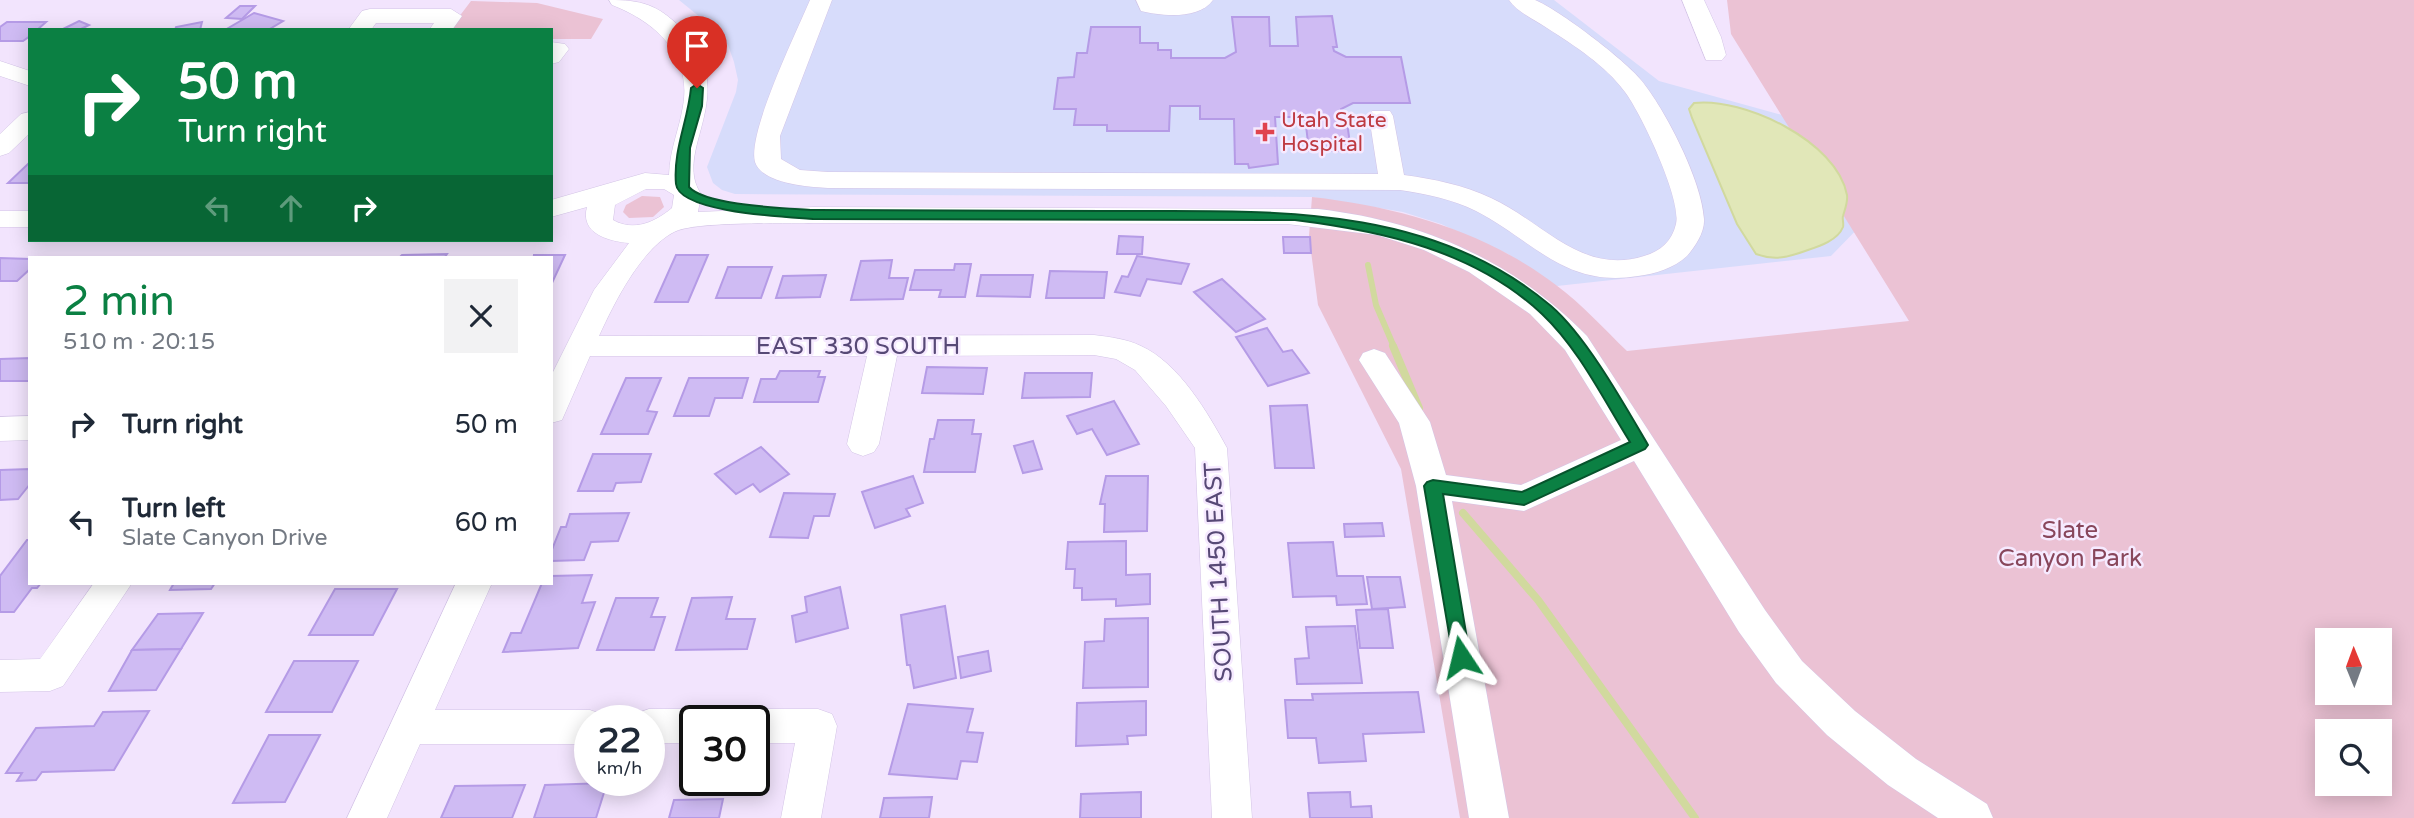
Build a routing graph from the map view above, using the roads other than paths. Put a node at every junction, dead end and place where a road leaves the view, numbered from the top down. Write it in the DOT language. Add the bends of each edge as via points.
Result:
graph roads {
  1 [pos="620,0"];
  2 [pos="821,0"];
  3 [pos="1148,0"];
  4 [pos="1202,0"];
  5 [pos="1520,0"];
  6 [pos="1693,0"];
  7 [pos="1129,1"];
  8 [pos="361,28"];
  9 [pos="442,28"];
  10 [pos="1714,55"];
  11 [pos="0,68"];
  12 [pos="28,78"];
  13 [pos="694,113"];
  14 [pos="1381,116"];
  15 [pos="28,121"];
  16 [pos="0,148"];
  17 [pos="1392,181"];
  18 [pos="624,187"];
  19 [pos="685,191"];
  20 [pos="553,208"];
  21 [pos="813,215"];
  22 [pos="0,219"];
  23 [pos="28,219"];
  24 [pos="553,222"];
  25 [pos="665,226"];
  26 [pos="605,228"];
  27 [pos="602,299"];
  28 [pos="581,346"];
  29 [pos="884,346"];
  30 [pos="1134,354"];
  31 [pos="1374,360"];
  32 [pos="553,408"];
  33 [pos="28,428"];
  34 [pos="0,429"];
  35 [pos="863,444"];
  36 [pos="1640,445"];
  37 [pos="1433,486"];
  38 [pos="113,585"];
  39 [pos="473,585"];
  40 [pos="0,676"];
  41 [pos="770,726"];
  42 [pos="408,727"];
  43 [pos="574,727"];
  44 [pos="367,818"];
  45 [pos="801,818"];
  46 [pos="1232,818"];
  47 [pos="1489,818"];
  48 [pos="1973,818"];
  1 -- 13 [label="street" via="660,20 681,39 693,63"];
  2 -- 17 [label="street" via="766,136 768,162 781,174 828,180"];
  3 -- 4 [label="street" via="1149,6 1157,8 1185,7"];
  3 -- 7 [label="street"];
  5 -- 17 [label="street" via="1603,58 1640,96 1688,205 1690,236 1662,262 1596,267 1574,262 1479,202"];
  6 -- 10 [label="street"];
  8 -- 9 [label="street" via="370,16 452,16"];
  11 -- 12 [label="street"];
  13 -- 18 [label="street" via="659,159"];
  13 -- 19 [label="street" via="683,148"];
  14 -- 17 [label="street"];
  15 -- 16 [label="street"];
  18 -- 19 [label="street" via="660,181"];
  18 -- 20 [label="street"];
  18 -- 26 [label="street" via="599,207 597,216"];
  19 -- 21 [label="street" via="748,210"];
  19 -- 25 [label="street" via="689,202 685,211"];
  21 -- 25 [label="street" via="737,216"];
  21 -- 36 [label="street" via="1295,216 1408,234 1461,256 1547,310 1576,343"];
  22 -- 23 [label="street"];
  24 -- 26 [label="street"];
  25 -- 26 [label="street" via="634,234"];
  25 -- 27 [label="street" via="627,258"];
  26 -- 27 [label="street" via="612,254"];
  27 -- 28 [label="street"];
  28 -- 29 [label="street, EAST 330 SOUTH"];
  28 -- 32 [label="street"];
  29 -- 30 [label="street, EAST 330 SOUTH" via="1094,345"];
  29 -- 35 [label="street"];
  30 -- 46 [label="street, SOUTH 1450 EAST" via="1163,383 1211,448"];
  31 -- 37 [label="street" via="1414,422"];
  33 -- 34 [label="street"];
  36 -- 37 [label="street" via="1524,498"];
  36 -- 48 [label="street" via="1789,672 1841,723 1902,772"];
  37 -- 47 [label="street"];
  38 -- 40 [label="street" via="50,675"];
  39 -- 42 [label="street"];
  41 -- 45 [label="street" via="818,726"];
  42 -- 43 [label="street"];
  42 -- 44 [label="street"];
}
